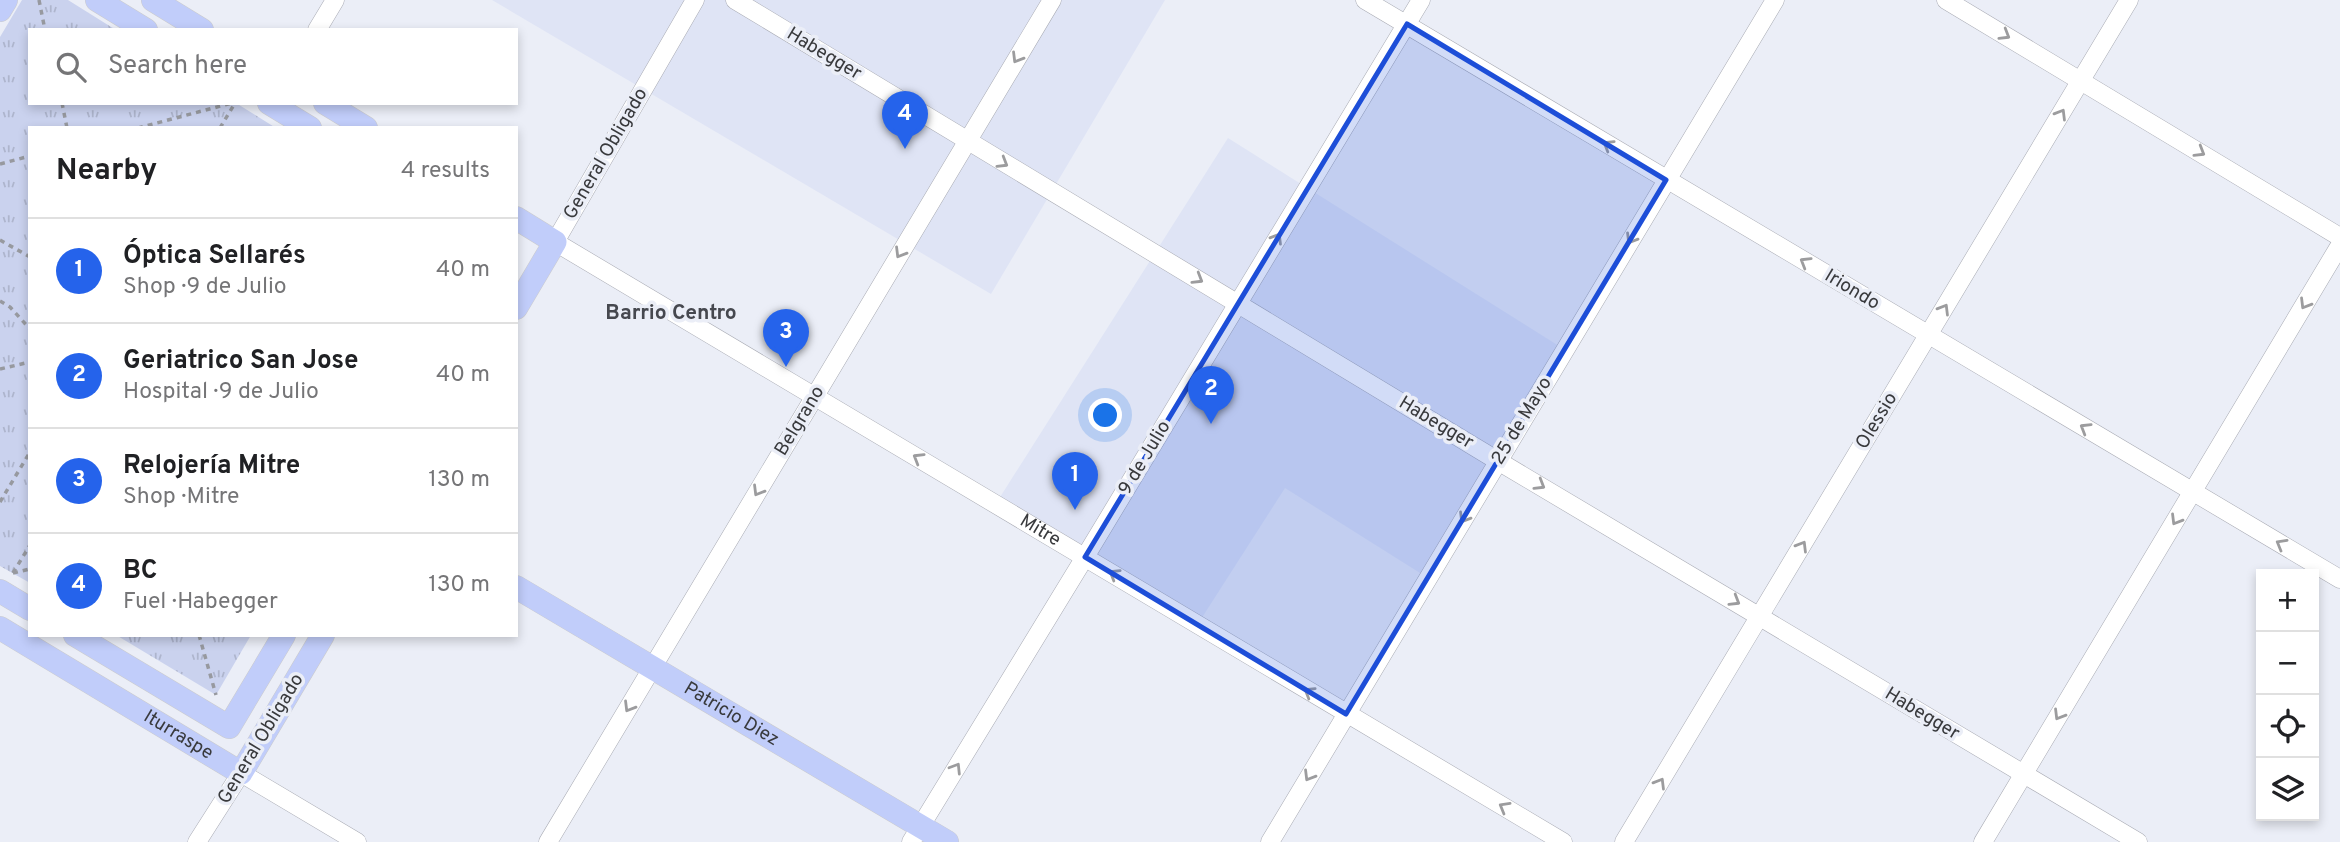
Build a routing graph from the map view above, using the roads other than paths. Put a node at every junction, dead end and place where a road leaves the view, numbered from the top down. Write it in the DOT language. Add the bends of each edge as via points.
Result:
graph roads {
  1 [pos="6,0"];
  2 [pos="97,0"];
  3 [pos="153,0"];
  4 [pos="335,0"];
  5 [pos="695,0"];
  6 [pos="735,0"];
  7 [pos="1052,0"];
  8 [pos="1365,0"];
  9 [pos="1421,0"];
  10 [pos="1775,0"];
  11 [pos="1946,0"];
  12 [pos="2129,0"];
  13 [pos="0,10"];
  14 [pos="1407,24"];
  15 [pos="143,28"];
  16 [pos="199,28"];
  17 [pos="318,28"];
  18 [pos="2081,80"];
  19 [pos="273,105"];
  20 [pos="328,105"];
  21 [pos="307,126"];
  22 [pos="363,126"];
  23 [pos="967,141"];
  24 [pos="1666,180"];
  25 [pos="518,219"];
  26 [pos="2340,237"];
  27 [pos="555,242"];
  28 [pos="2340,245"];
  29 [pos="1238,303"];
  30 [pos="518,305"];
  31 [pos="1928,335"];
  32 [pos="814,397"];
  33 [pos="1499,461"];
  34 [pos="2192,492"];
  35 [pos="1086,557"];
  36 [pos="2340,579"];
  37 [pos="518,588"];
  38 [pos="0,591"];
  39 [pos="28,607"];
  40 [pos="1760,616"];
  41 [pos="0,628"];
  42 [pos="78,637"];
  43 [pos="283,637"];
  44 [pos="322,637"];
  45 [pos="652,668"];
  46 [pos="1346,714"];
  47 [pos="242,773"];
  48 [pos="2023,774"];
  49 [pos="915,834"];
  50 [pos="197,842"];
  51 [pos="356,842"];
  52 [pos="548,842"];
  53 [pos="947,842"];
  54 [pos="1270,842"];
  55 [pos="1563,842"];
  56 [pos="1624,842"];
  57 [pos="1983,842"];
  58 [pos="2138,842"];
  1 -- 13 [label="main road"];
  2 -- 15 [label="main road"];
  3 -- 16 [label="main road"];
  4 -- 17 [label="street"];
  5 -- 27 [label="street, General Obligado"];
  6 -- 23 [label="street, Habegger"];
  7 -- 23 [label="street, Belgrano, one-way"];
  8 -- 14 [label="street, Iriondo"];
  9 -- 14 [label="street, 9 de Julio"];
  10 -- 24 [label="street, 25 de Mayo"];
  11 -- 18 [label="street, one-way"];
  12 -- 18 [label="street, Olessio"];
  24 -- 14 [label="street, Iriondo, one-way"];
  29 -- 14 [label="street, 9 de Julio, one-way"];
  18 -- 26 [label="street, one-way"];
  31 -- 18 [label="street, Olessio, one-way"];
  19 -- 21 [label="main road"];
  20 -- 22 [label="main road"];
  23 -- 29 [label="street, Habegger, one-way"];
  23 -- 32 [label="street, Belgrano, one-way"];
  31 -- 24 [label="street, Iriondo, one-way"];
  24 -- 33 [label="street, 25 de Mayo, one-way"];
  25 -- 27 [label="main road, Mitre"];
  27 -- 30 [label="main road, General Obligado"];
  27 -- 32 [label="street, Mitre"];
  28 -- 34 [label="street, one-way"];
  29 -- 33 [label="street, Habegger"];
  29 -- 35 [label="street, 9 de Julio"];
  34 -- 31 [label="street, Iriondo, one-way"];
  40 -- 31 [label="street, Olessio, one-way"];
  35 -- 32 [label="street, Mitre, one-way"];
  32 -- 45 [label="street, Belgrano, one-way"];
  33 -- 40 [label="street, Habegger, one-way"];
  33 -- 46 [label="street, 25 de Mayo, one-way"];
  36 -- 34 [label="street, Iriondo, one-way"];
  34 -- 48 [label="street, one-way"];
  46 -- 35 [label="street, Mitre, one-way"];
  49 -- 35 [label="street, 9 de Julio, one-way"];
  37 -- 45 [label="main road, Patricio Diez"];
  38 -- 39 [label="main road"];
  40 -- 48 [label="street, Habegger"];
  56 -- 40 [label="street, Olessio, one-way"];
  41 -- 47 [label="main road, Iturraspe"];
  42 -- 43 [label="main road, Iturraspe" via="229,727"];
  44 -- 47 [label="main road, General Obligado"];
  45 -- 49 [label="main road, Patricio Diez"];
  45 -- 52 [label="street, Belgrano, one-way"];
  46 -- 54 [label="street, 25 de Mayo, one-way"];
  55 -- 46 [label="street, Mitre, one-way"];
  47 -- 50 [label="street, General Obligado"];
  47 -- 51 [label="street, Iturraspe"];
  48 -- 57 [label="street"];
  48 -- 58 [label="street, Habegger"];
  49 -- 53 [label="main road, Patricio Diez"];
}
